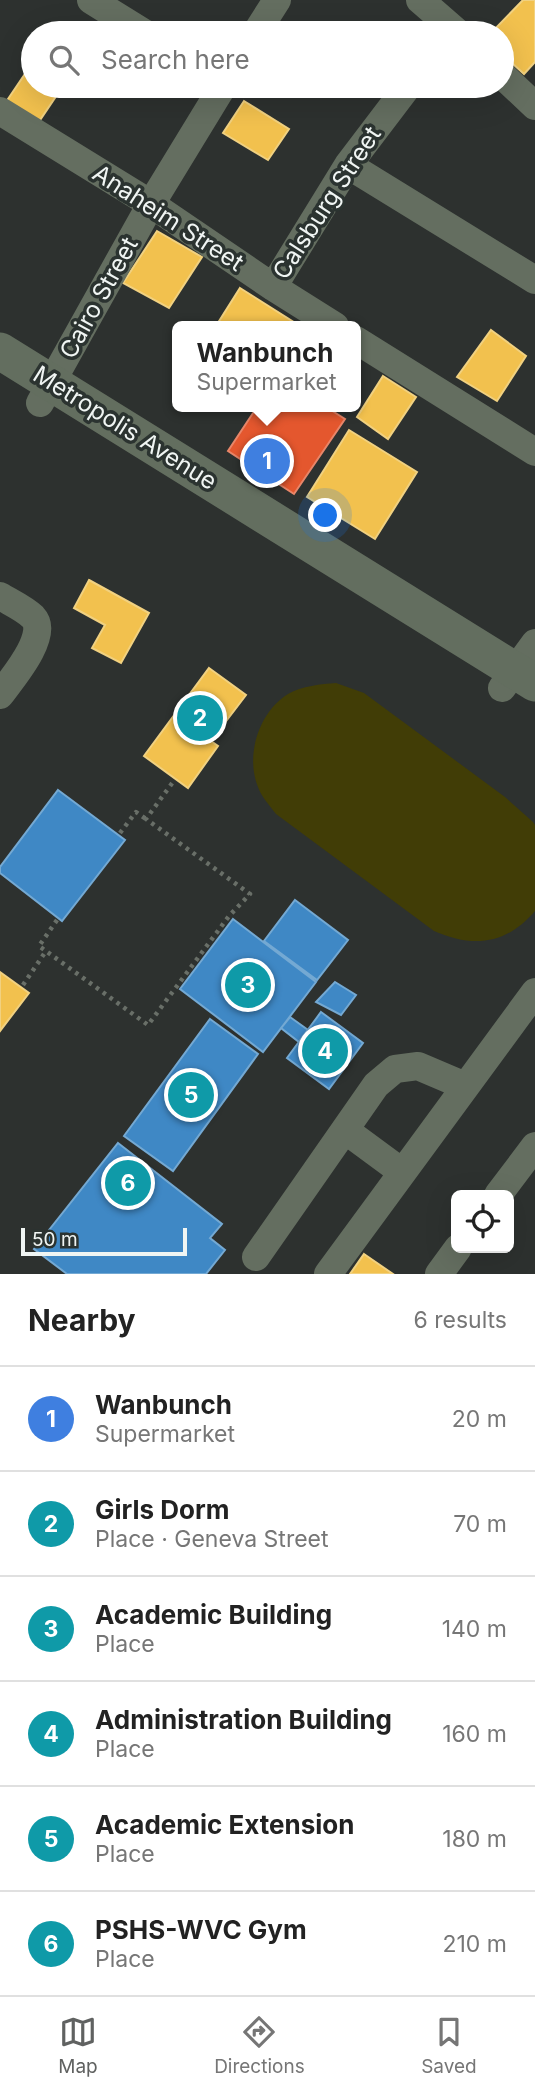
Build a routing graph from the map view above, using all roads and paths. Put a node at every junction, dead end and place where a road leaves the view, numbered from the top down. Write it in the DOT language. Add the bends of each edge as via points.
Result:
graph roads {
  1 [pos="91,0"];
  2 [pos="277,0"];
  3 [pos="419,0"];
  4 [pos="125,21"];
  5 [pos="264,21"];
  6 [pos="442,21"];
  7 [pos="514,86"];
  8 [pos="216,98"];
  9 [pos="398,98"];
  10 [pos="535,106"];
  11 [pos="0,111"];
  12 [pos="348,165"];
  13 [pos="151,204"];
  14 [pos="535,281"];
  15 [pos="272,287"];
  16 [pos="327,321"];
  17 [pos="361,343"];
  18 [pos="0,351"];
  19 [pos="0,380"];
  20 [pos="46,393"];
  21 [pos="535,452"];
  22 [pos="0,596"];
  23 [pos="522,671"];
  24 [pos="0,695"];
  25 [pos="535,710"];
  26 [pos="173,782"];
  27 [pos="146,819"];
  28 [pos="120,833"];
  29 [pos="57,920"];
  30 [pos="46,951"];
  31 [pos="23,985"];
  32 [pos="535,992"];
  33 [pos="465,1086"];
  34 [pos="345,1130"];
  35 [pos="535,1146"];
  36 [pos="402,1172"];
  37 [pos="502,1190"];
  38 [pos="454,1253"];
  39 [pos="256,1257"];
  40 [pos="328,1274"];
  41 [pos="439,1274"];
  1 -- 4 [label="street"];
  2 -- 5 [label="street"];
  3 -- 6 [label="street"];
  7 -- 10 [label="street"];
  8 -- 13 [label="street, Cairo Street"];
  9 -- 12 [label="street, Calsburg Street"];
  11 -- 13 [label="street, Anaheim Street"];
  12 -- 14 [label="street"];
  12 -- 15 [label="street, Calsburg Street"];
  13 -- 15 [label="street, Anaheim Street"];
  13 -- 20 [label="street, Cairo Street"];
  15 -- 16 [label="street, Anaheim Street"];
  17 -- 21 [label="street"];
  18 -- 20 [label="main road, Metropolis Avenue"];
  19 -- 20 [label="main road, Metropolis Avenue"];
  20 -- 23 [label="main road, Metropolis Avenue"];
  22 -- 24 [label="street" via="35,618 37,626 36,643"];
  23 -- 25 [label="main road, Metropolis Avenue"];
  26 -- 27 [label="path"];
  27 -- 28 [label="path" via="136,812"];
  27 -- 30 [label="path" via="250,894 148,1025"];
  29 -- 30 [label="path" via="39,946"];
  30 -- 31 [label="path"];
  32 -- 33 [label="street"];
  33 -- 34 [label="street" via="418,1066 395,1069 376,1085"];
  33 -- 36 [label="street"];
  34 -- 36 [label="street"];
  34 -- 39 [label="street"];
  35 -- 37 [label="street"];
  36 -- 40 [label="street"];
  38 -- 41 [label="street"];
}
